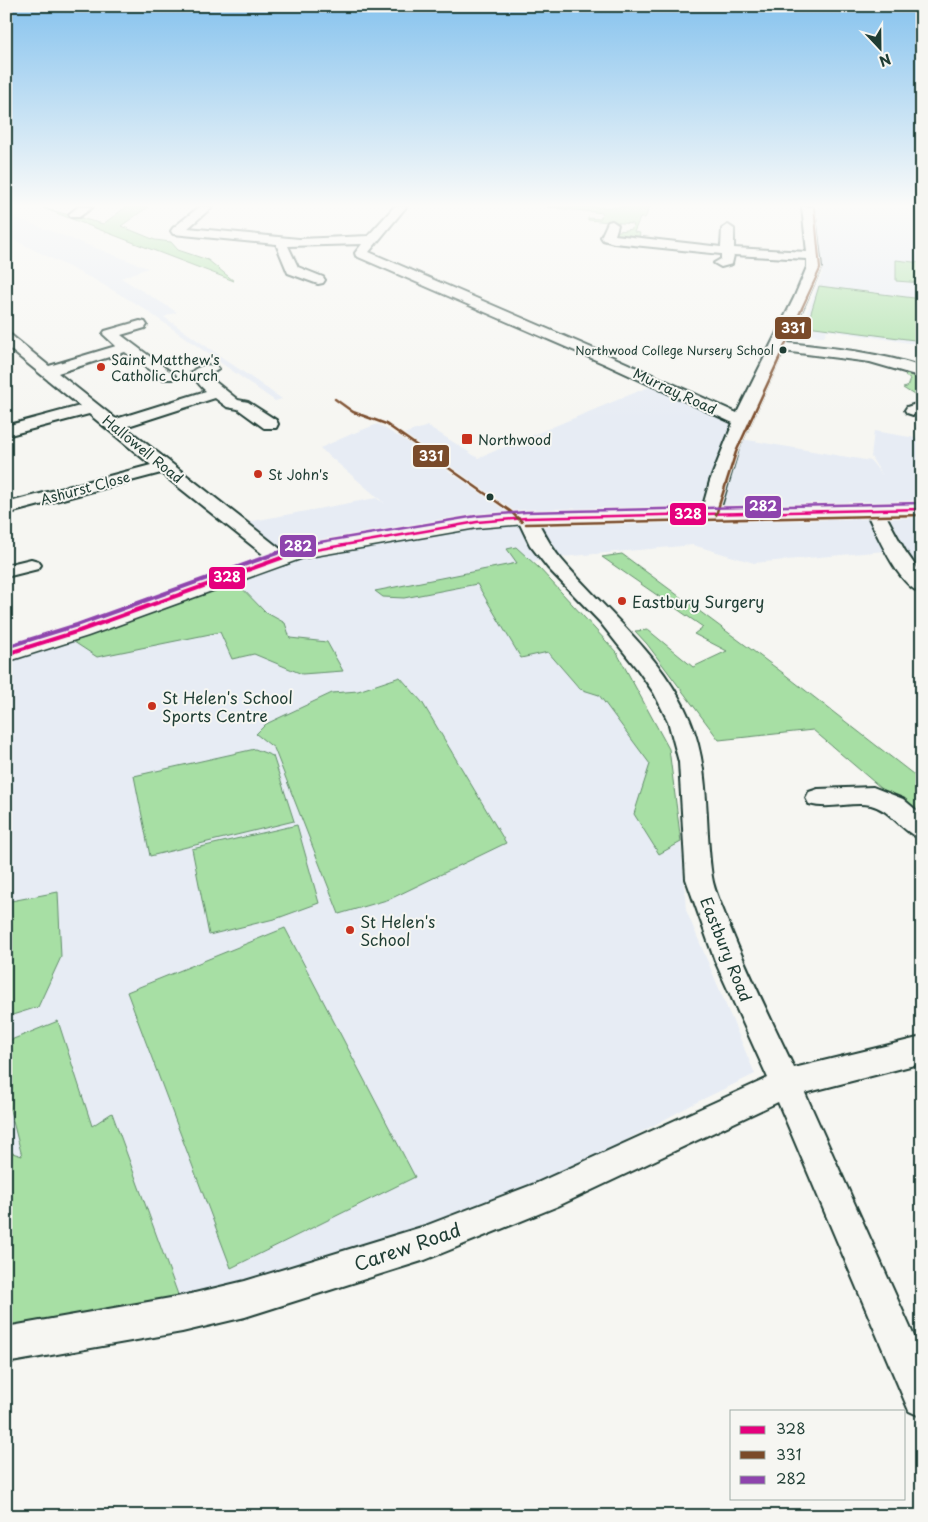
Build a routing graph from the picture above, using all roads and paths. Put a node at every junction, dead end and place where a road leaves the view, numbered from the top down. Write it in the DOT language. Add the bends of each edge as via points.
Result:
graph roads {
  1 [pos="313,278"];
  2 [pos="419,278"];
  3 [pos="809,278"];
  4 [pos="318,280"];
  5 [pos="140,325"];
  6 [pos="6,338"];
  7 [pos="778,346"];
  8 [pos="127,347"];
  9 [pos="211,369"];
  10 [pos="47,371"];
  11 [pos="922,372"];
  12 [pos="167,376"];
  13 [pos="218,392"];
  14 [pos="93,408"];
  15 [pos="742,422"];
  16 [pos="270,424"];
  17 [pos="115,425"];
  18 [pos="6,432"];
  19 [pos="164,467"];
  20 [pos="6,509"];
  21 [pos="922,509"];
  22 [pos="874,510"];
  23 [pos="710,513"];
  24 [pos="526,518"];
  25 [pos="281,559"];
  26 [pos="31,565"];
  27 [pos="6,571"];
  28 [pos="922,587"];
  29 [pos="6,654"];
  30 [pos="818,798"];
  31 [pos="922,830"];
  32 [pos="922,1050"];
  33 [pos="786,1084"];
  34 [pos="6,1345"];
  35 [pos="922,1398"];
  1 -- 4 [label="street"];
  2 -- 15 [label="street, Murray Road"];
  3 -- 7 [label="street"];
  5 -- 8 [label="street" via="110,334"];
  6 -- 10 [label="street, Hallowell Road"];
  7 -- 11 [label="street" via="883,361"];
  7 -- 15 [label="street"];
  8 -- 10 [label="street"];
  8 -- 12 [label="street"];
  9 -- 13 [label="street" via="199,373"];
  10 -- 14 [label="street, Hallowell Road"];
  13 -- 16 [label="street"];
  13 -- 17 [label="street"];
  14 -- 17 [label="street, Hallowell Road"];
  14 -- 18 [label="street"];
  15 -- 23 [label="street"];
  17 -- 19 [label="street, Hallowell Road"];
  19 -- 20 [label="street, Ashurst Close"];
  19 -- 25 [label="street, Hallowell Road"];
  21 -- 22 [label="main road"];
  22 -- 23 [label="main road"];
  22 -- 28 [label="street" via="913,580"];
  23 -- 24 [label="main road"];
  24 -- 25 [label="main road" via="359,540 311,549"];
  24 -- 33 [label="street, Eastbury Road" via="540,545 555,564 646,665 665,692 679,721 691,762 699,879 729,961"];
  25 -- 29 [label="main road"];
  26 -- 27 [label="street"];
  30 -- 31 [label="street" via="873,796 894,805"];
  32 -- 33 [label="street, Carew Road"];
  33 -- 34 [label="street, Carew Road" via="546,1195 425,1242 245,1300"];
  33 -- 35 [label="street, Eastbury Road"];
}
